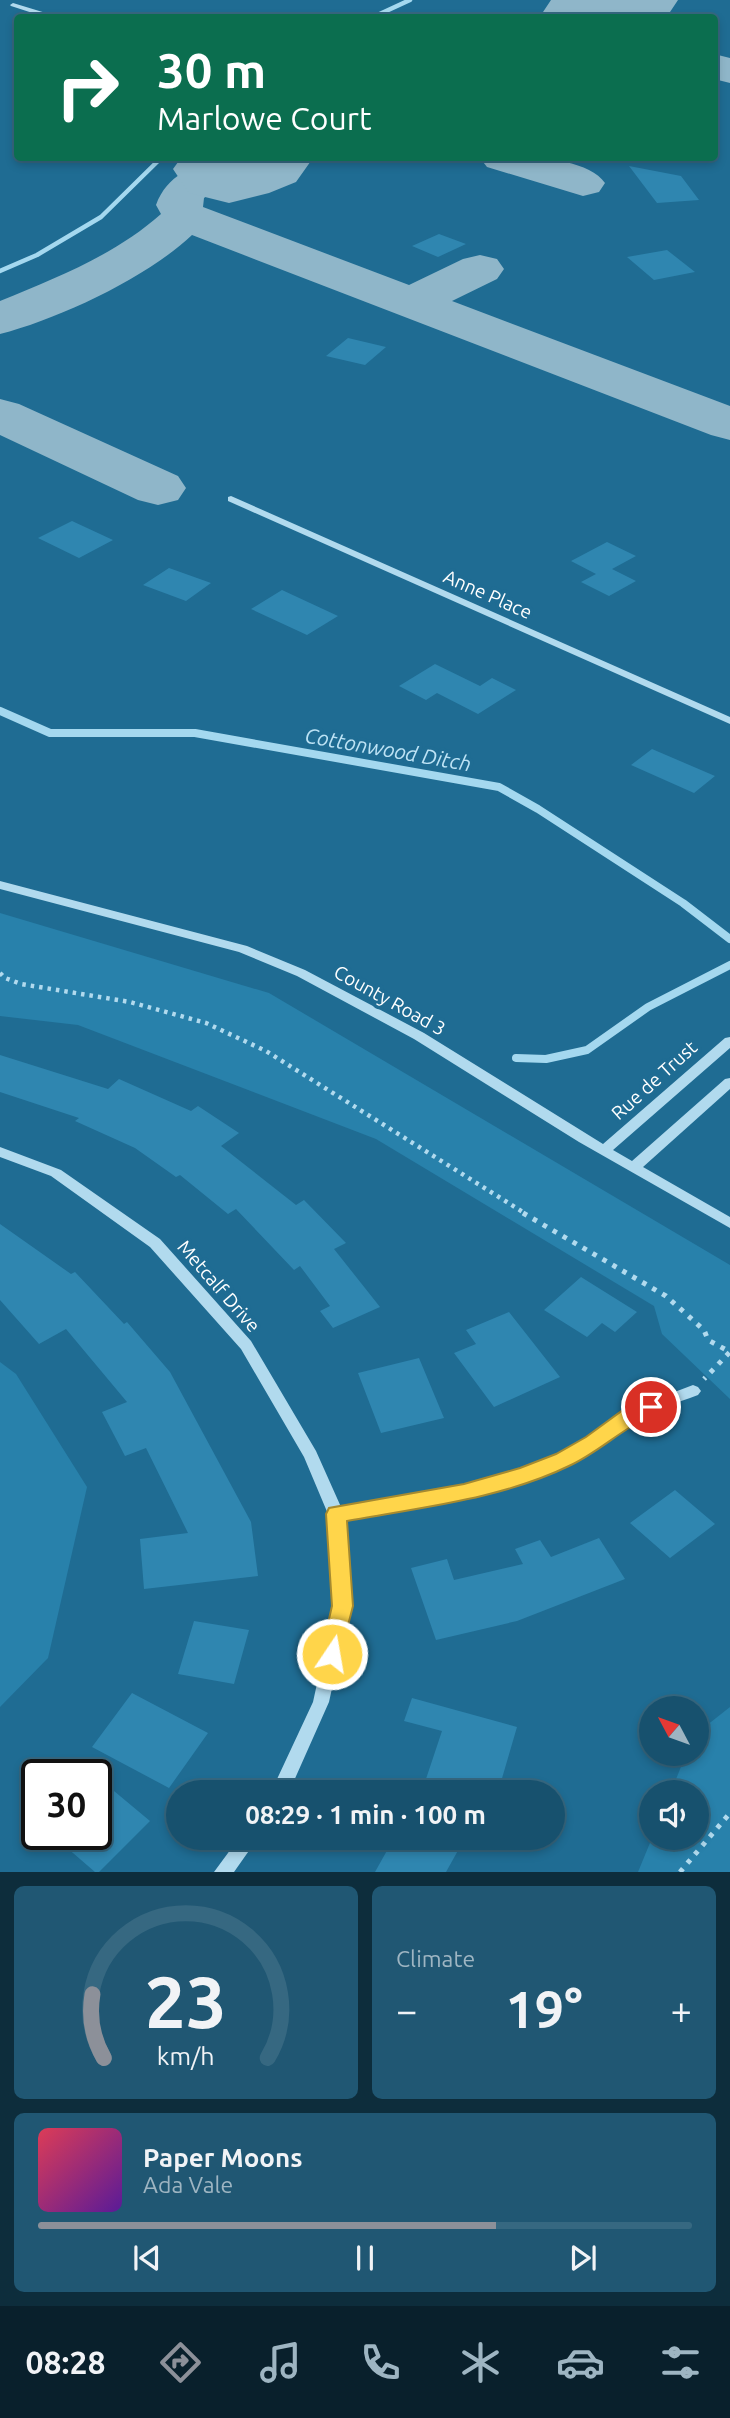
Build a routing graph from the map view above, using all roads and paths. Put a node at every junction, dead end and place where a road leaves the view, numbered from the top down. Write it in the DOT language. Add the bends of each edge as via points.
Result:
graph roads {
  1 [pos="27,0"];
  2 [pos="41,14"];
  3 [pos="231,499"];
  4 [pos="730,720"];
  5 [pos="0,885"];
  6 [pos="0,973"];
  7 [pos="730,1041"];
  8 [pos="730,1082"];
  9 [pos="604,1150"];
  10 [pos="0,1153"];
  11 [pos="634,1167"];
  12 [pos="730,1223"];
  13 [pos="693,1391"];
  14 [pos="336,1514"];
  15 [pos="285,1780"];
  16 [pos="730,1813"];
  17 [pos="239,1850"];
  18 [pos="223,1872"];
  19 [pos="680,1872"];
  1 -- 2 [label="street" via="10,6"];
  3 -- 4 [label="street, Anne Place"];
  5 -- 9 [label="street, County Road 3" via="243,949 301,973 419,1037"];
  6 -- 13 [label="path" via="21,984 130,1002 206,1023 266,1051 501,1200 666,1296 704,1330 708,1340 730,1352"];
  7 -- 9 [label="street, Rue de Trust"];
  8 -- 11 [label="street"];
  9 -- 11 [label="street, County Road 3"];
  10 -- 14 [label="street, Metcalf Drive" via="56,1173 155,1243 246,1345 311,1455"];
  11 -- 12 [label="street, County Road 3"];
  13 -- 14 [label="street" via="630,1415 583,1448 524,1475 464,1492"];
  14 -- 15 [label="street, Metcalf Drive" via="342,1606 321,1702"];
  16 -- 19 [label="path"];
  17 -- 18 [label="street"];
}
